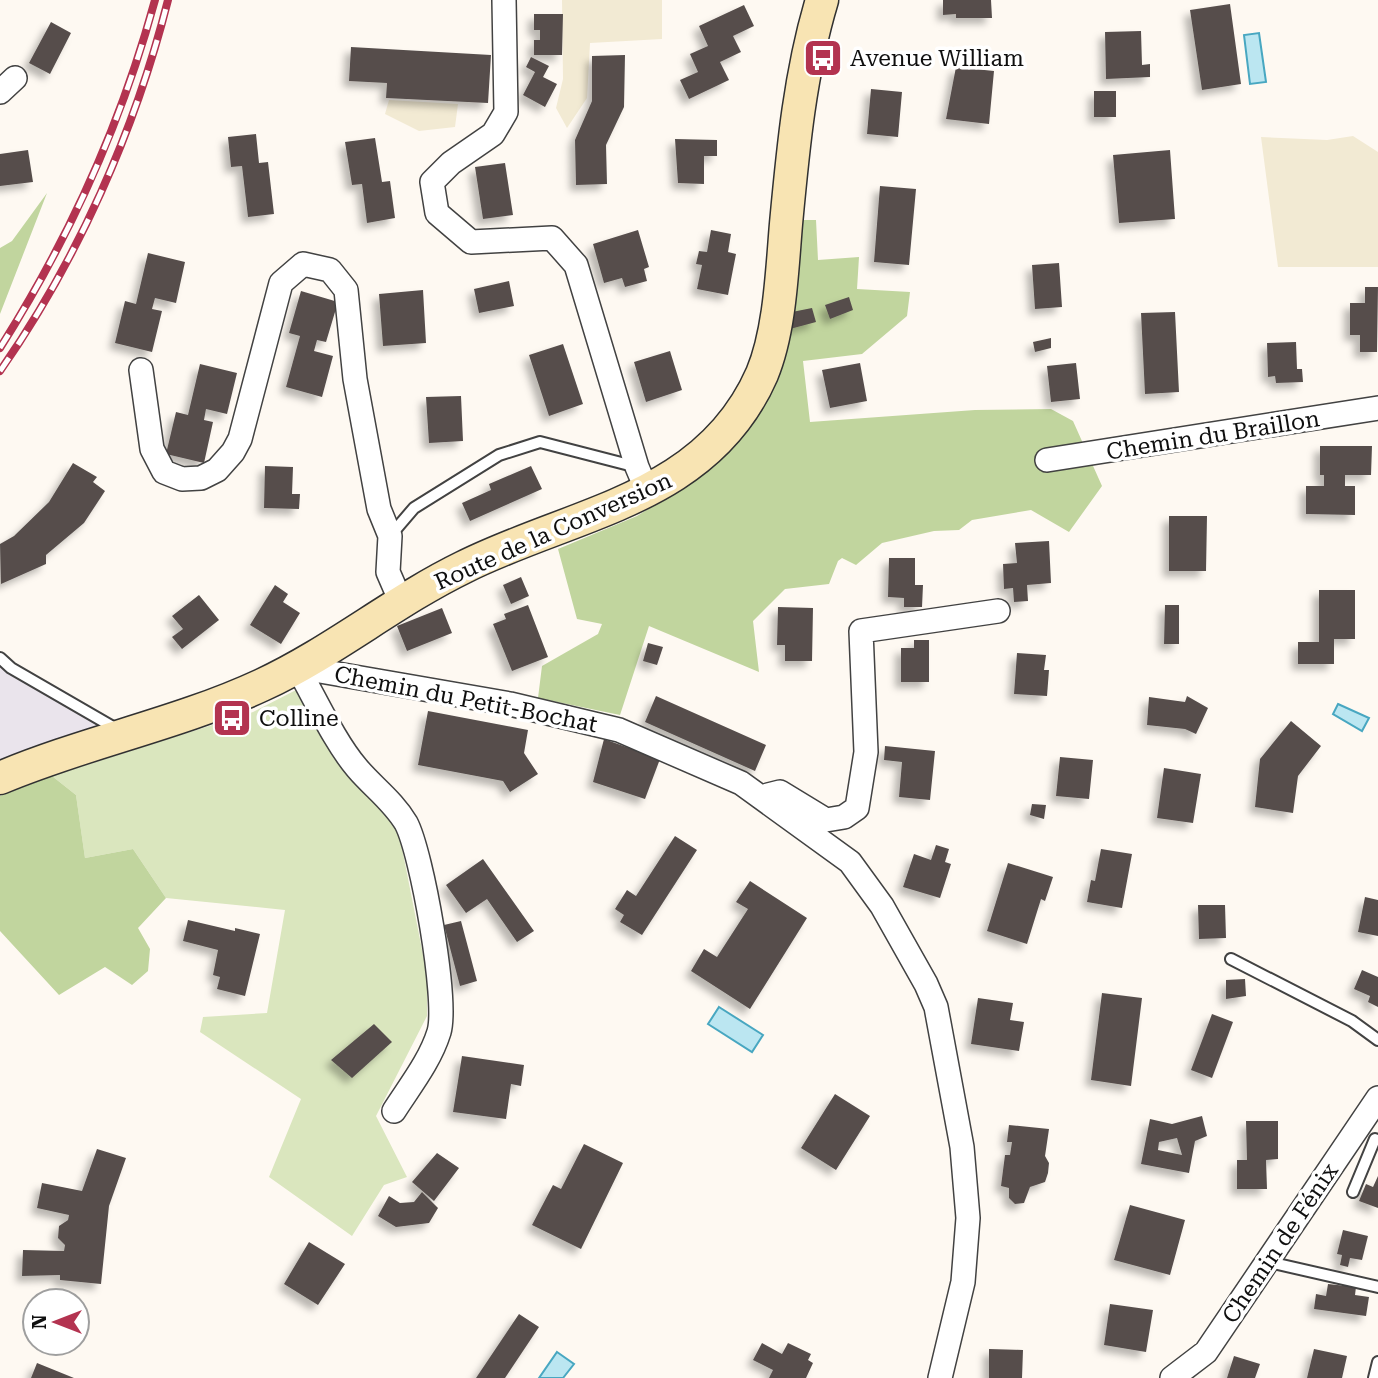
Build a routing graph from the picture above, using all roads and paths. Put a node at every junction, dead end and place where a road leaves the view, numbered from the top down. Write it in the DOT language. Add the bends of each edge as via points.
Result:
graph roads {
  1 [pos="504,0"];
  2 [pos="822,0"];
  3 [pos="141,370"];
  4 [pos="1378,408"];
  5 [pos="1047,460"];
  6 [pos="643,480"];
  7 [pos="390,536"];
  8 [pos="401,602"];
  9 [pos="998,611"];
  10 [pos="0,658"];
  11 [pos="297,667"];
  12 [pos="125,734"];
  13 [pos="0,778"];
  14 [pos="762,797"];
  15 [pos="1231,959"];
  16 [pos="1378,1040"];
  17 [pos="1378,1098"];
  18 [pos="394,1111"];
  19 [pos="1368,1138"];
  20 [pos="1353,1192"];
  21 [pos="1269,1262"];
  22 [pos="1378,1287"];
  23 [pos="1378,1362"];
  24 [pos="940,1378"];
  25 [pos="1171,1378"];
  26 [pos="1374,1378"];
  1 -- 6 [label="street" via="506,112 493,134 432,181 437,213 471,242 552,238 576,265"];
  2 -- 6 [label="main road, Route de la Conversion" via="800,95 779,304 763,372 738,416 711,449"];
  3 -- 7 [label="street" via="152,449 164,472 191,480 209,475 225,463 240,439 281,283 303,264 330,270 346,290 355,379 379,509"];
  4 -- 5 [label="street, Chemin du Braillon"];
  6 -- 7 [label="lane" via="540,442 499,455 414,509"];
  6 -- 8 [label="main road, Route de la Conversion" via="462,567"];
  7 -- 8 [label="street" via="388,572"];
  8 -- 11 [label="main road, Route de la Conversion"];
  9 -- 14 [label="street" via="861,631 866,752 857,808 844,817 826,820 780,792"];
  10 -- 12 [label="lane"];
  11 -- 12 [label="main road, Route de la Conversion" via="227,700"];
  11 -- 14 [label="street, Chemin du Petit-Bochat" via="510,704 619,730 741,783"];
  11 -- 18 [label="street" via="356,766 407,825 424,884 436,951 440,1030"];
  12 -- 13 [label="main road, Route de la Conversion"];
  14 -- 24 [label="street, Chemin du Petit-Bochat" via="850,862 882,906 936,1007 962,1147 968,1218 963,1282"];
  15 -- 16 [label="lane" via="1352,1021"];
  17 -- 19 [label="street, Chemin de Fénix"];
  19 -- 20 [label="lane"];
  19 -- 21 [label="street, Chemin de Fénix"];
  21 -- 22 [label="lane"];
  21 -- 25 [label="street, Chemin de Fénix" via="1206,1352"];
  23 -- 26 [label="lane"];
}
